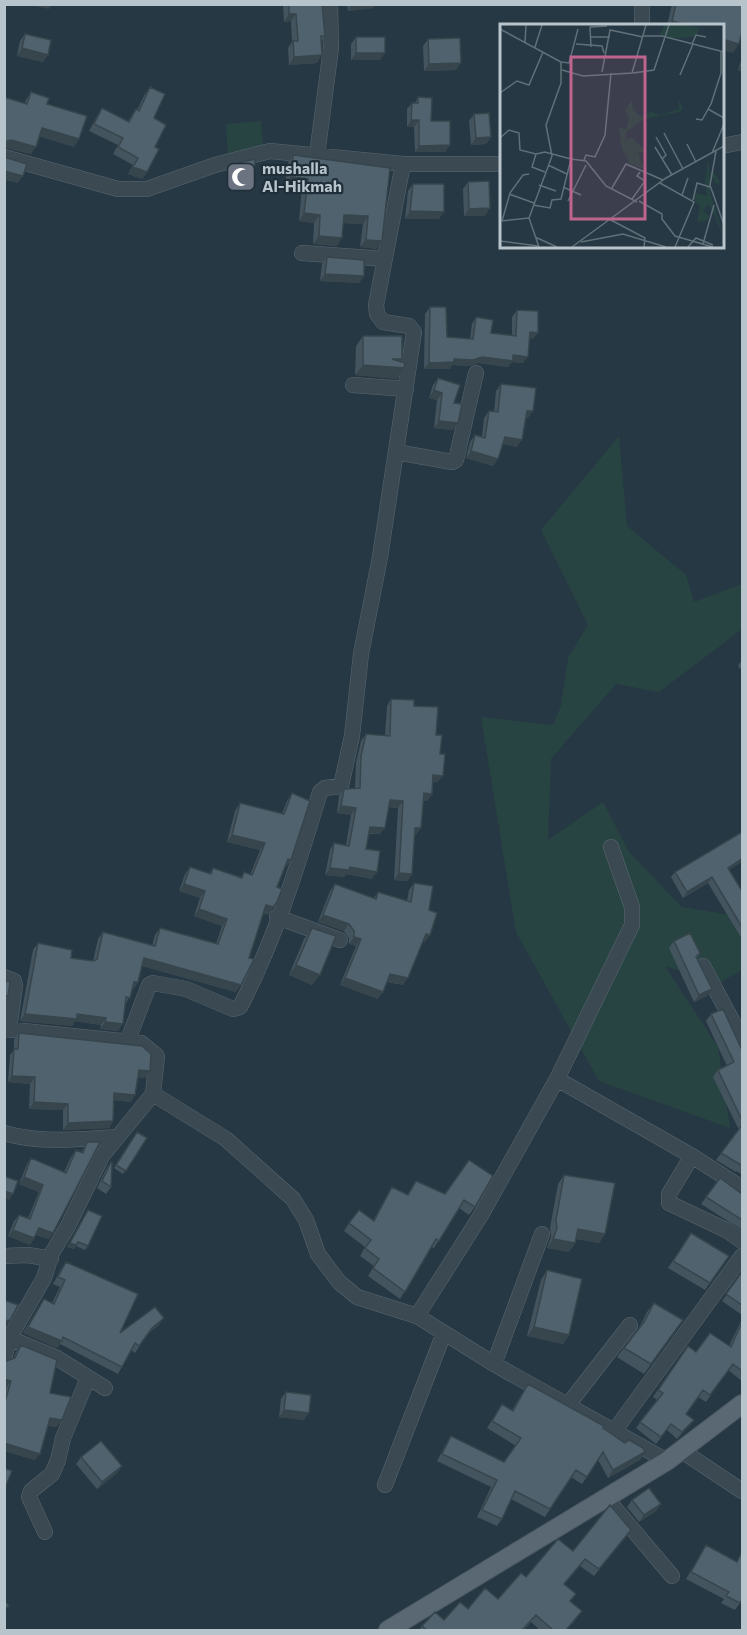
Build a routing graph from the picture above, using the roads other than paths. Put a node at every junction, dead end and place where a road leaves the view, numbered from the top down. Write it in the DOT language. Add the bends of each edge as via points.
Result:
graph roads {
  1 [pos="330,4"];
  2 [pos="642,4"];
  3 [pos="642,24"];
  4 [pos="742,142"];
  5 [pos="723,146"];
  6 [pos="317,155"];
  7 [pos="4,157"];
  8 [pos="403,164"];
  9 [pos="500,164"];
  10 [pos="302,253"];
  11 [pos="385,259"];
  12 [pos="476,373"];
  13 [pos="353,386"];
  14 [pos="406,389"];
  15 [pos="396,452"];
  16 [pos="611,847"];
  17 [pos="277,918"];
  18 [pos="340,940"];
  19 [pos="704,966"];
  20 [pos="4,977"];
  21 [pos="7,1029"];
  22 [pos="742,1039"];
  23 [pos="128,1040"];
  24 [pos="557,1079"];
  25 [pos="153,1094"];
  26 [pos="4,1133"];
  27 [pos="117,1137"];
  28 [pos="692,1156"];
  29 [pos="742,1188"];
  30 [pos="542,1234"];
  31 [pos="742,1241"];
  32 [pos="4,1256"];
  33 [pos="742,1256"];
  34 [pos="51,1258"];
  35 [pos="417,1316"];
  36 [pos="630,1325"];
  37 [pos="444,1333"];
  38 [pos="7,1337"];
  39 [pos="4,1358"];
  40 [pos="494,1364"];
  41 [pos="88,1378"];
  42 [pos="105,1388"];
  43 [pos="742,1404"];
  44 [pos="567,1406"];
  45 [pos="615,1430"];
  46 [pos="674,1456"];
  47 [pos="385,1485"];
  48 [pos="742,1491"];
  49 [pos="606,1498"];
  50 [pos="45,1532"];
  51 [pos="672,1576"];
  52 [pos="388,1630"];
  1 -- 6 [label="street" via="331,48"];
  2 -- 3 [label="street"];
  4 -- 5 [label="street"];
  6 -- 7 [label="street" via="270,151 147,189 118,189"];
  6 -- 8 [label="street"];
  8 -- 9 [label="street"];
  8 -- 11 [label="street"];
  10 -- 11 [label="street"];
  11 -- 14 [label="street" via="377,314 383,322 409,326 414,332"];
  12 -- 15 [label="street" via="456,460"];
  13 -- 14 [label="street"];
  14 -- 15 [label="street"];
  15 -- 17 [label="street" via="341,786 320,792"];
  16 -- 24 [label="street" via="632,907 632,925"];
  17 -- 18 [label="street"];
  17 -- 23 [label="street" via="240,1007 233,1009 186,989 153,983"];
  19 -- 22 [label="street"];
  20 -- 21 [label="street" via="14,981 15,986"];
  21 -- 23 [label="street"];
  23 -- 25 [label="street" via="152,1049 157,1056"];
  24 -- 28 [label="street"];
  24 -- 35 [label="street" via="481,1215"];
  25 -- 27 [label="street"];
  25 -- 35 [label="street" via="226,1139 293,1199 306,1220 318,1254 339,1282 357,1297"];
  26 -- 27 [label="street" via="54,1141"];
  27 -- 34 [label="street" via="102,1156"];
  28 -- 29 [label="street"];
  28 -- 31 [label="street" via="669,1194 669,1203"];
  30 -- 40 [label="street"];
  32 -- 34 [label="street"];
  33 -- 45 [label="street"];
  34 -- 38 [label="street" via="44,1278"];
  35 -- 37 [label="street"];
  36 -- 44 [label="street"];
  37 -- 40 [label="street"];
  37 -- 47 [label="street"];
  38 -- 39 [label="street"];
  38 -- 41 [label="street" via="57,1358"];
  40 -- 44 [label="street"];
  41 -- 42 [label="street"];
  41 -- 50 [label="street" via="52,1474 29,1497"];
  43 -- 46 [label="main road"];
  44 -- 45 [label="street"];
  45 -- 46 [label="street"];
  46 -- 48 [label="street"];
  46 -- 49 [label="main road"];
  49 -- 51 [label="street"];
  49 -- 52 [label="main road"];
}
